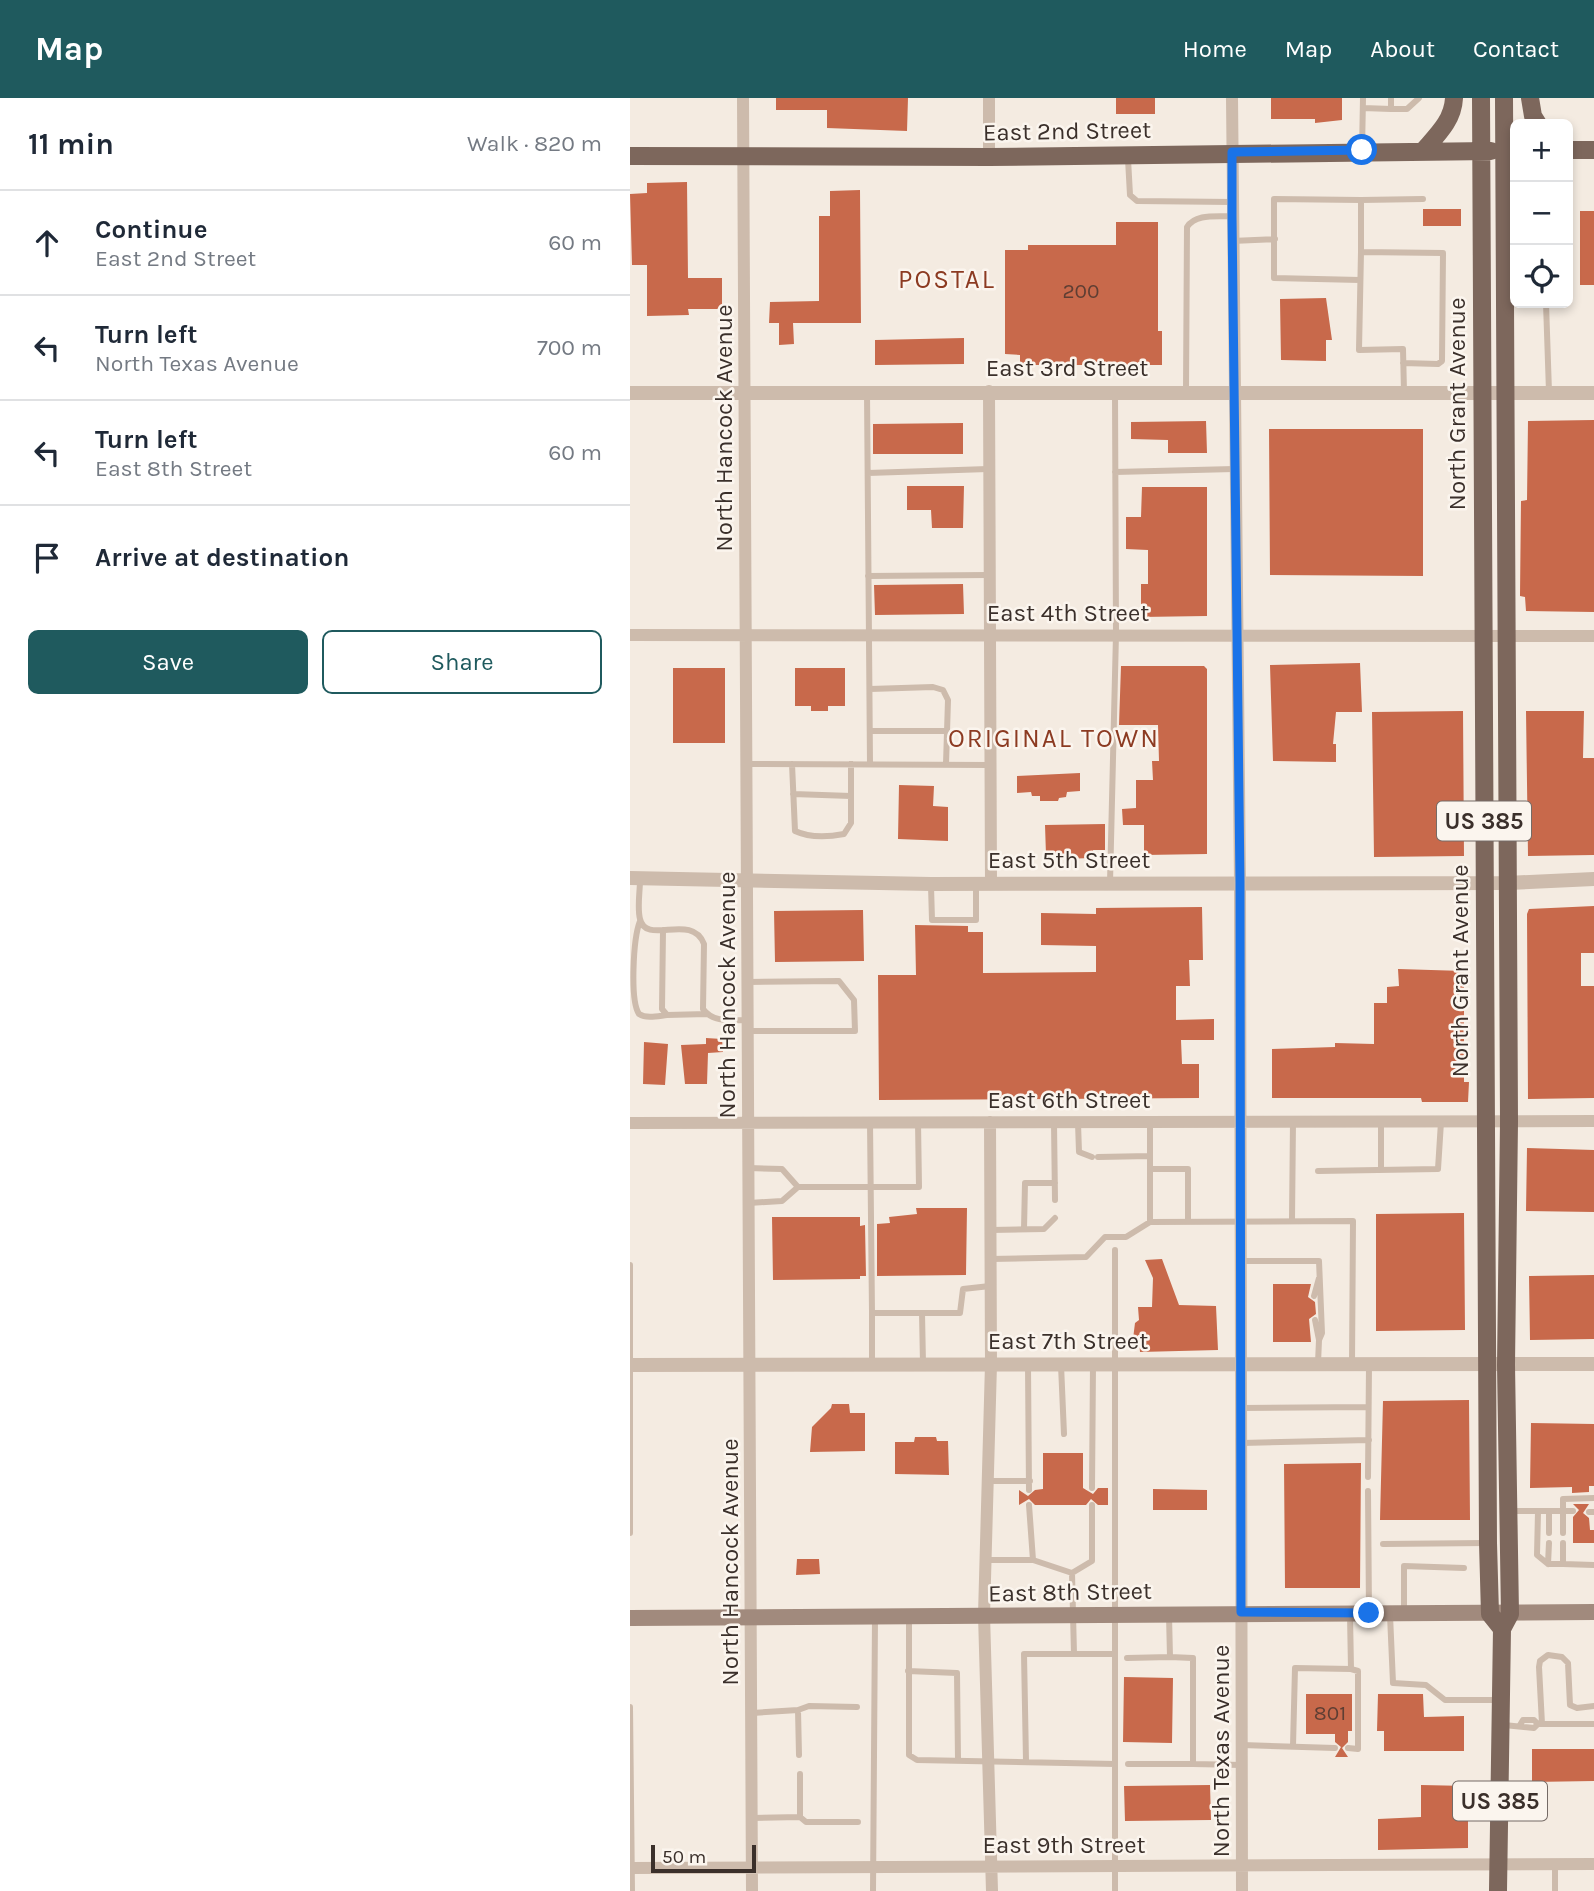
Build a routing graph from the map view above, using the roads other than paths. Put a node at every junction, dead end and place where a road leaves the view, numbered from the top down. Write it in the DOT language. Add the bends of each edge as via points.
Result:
graph roads {
  1 [pos="743,98"];
  2 [pos="989,98"];
  3 [pos="1232,98"];
  4 [pos="1363,98"];
  5 [pos="1391,98"];
  6 [pos="1419,98"];
  7 [pos="1454,98"];
  8 [pos="1481,98"];
  9 [pos="1504,98"];
  10 [pos="1530,98"];
  11 [pos="1363,108"];
  12 [pos="1391,109"];
  13 [pos="1535,119"];
  14 [pos="1573,149"];
  15 [pos="1362,150"];
  16 [pos="1424,150"];
  17 [pos="1482,150"];
  18 [pos="1594,150"];
  19 [pos="1510,151"];
  20 [pos="1232,152"];
  21 [pos="1128,154"];
  22 [pos="630,156"];
  23 [pos="743,156"];
  24 [pos="989,157"];
  25 [pos="1423,199"];
  26 [pos="1362,200"];
  27 [pos="1232,202"];
  28 [pos="1232,216"];
  29 [pos="1275,239"];
  30 [pos="1232,241"];
  31 [pos="1361,252"];
  32 [pos="1360,279"];
  33 [pos="1546,308"];
  34 [pos="1403,363"];
  35 [pos="1234,390"];
  36 [pos="989,391"];
  37 [pos="1115,391"];
  38 [pos="1186,391"];
  39 [pos="745,392"];
  40 [pos="867,392"];
  41 [pos="630,393"];
  42 [pos="1404,393"];
  43 [pos="1594,393"];
  44 [pos="1482,394"];
  45 [pos="1549,394"];
  46 [pos="1504,395"];
  47 [pos="988,469"];
  48 [pos="1234,469"];
  49 [pos="868,472"];
  50 [pos="1115,472"];
  51 [pos="988,575"];
  52 [pos="868,576"];
  53 [pos="867,634"];
  54 [pos="1116,634"];
  55 [pos="1235,634"];
  56 [pos="630,635"];
  57 [pos="746,635"];
  58 [pos="989,635"];
  59 [pos="1483,635"];
  60 [pos="1506,635"];
  61 [pos="1594,636"];
  62 [pos="870,689"];
  63 [pos="870,731"];
  64 [pos="947,731"];
  65 [pos="747,764"];
  66 [pos="792,764"];
  67 [pos="851,764"];
  68 [pos="870,764"];
  69 [pos="946,764"];
  70 [pos="990,765"];
  71 [pos="793,794"];
  72 [pos="851,796"];
  73 [pos="635,878"];
  74 [pos="1594,879"];
  75 [pos="748,880"];
  76 [pos="1240,882"];
  77 [pos="984,883"];
  78 [pos="1110,883"];
  79 [pos="1484,883"];
  80 [pos="1507,883"];
  81 [pos="931,884"];
  82 [pos="640,921"];
  83 [pos="663,930"];
  84 [pos="748,982"];
  85 [pos="630,990"];
  86 [pos="707,1014"];
  87 [pos="667,1016"];
  88 [pos="748,1026"];
  89 [pos="1078,1121"];
  90 [pos="1150,1121"];
  91 [pos="1238,1121"];
  92 [pos="1293,1121"];
  93 [pos="1381,1121"];
  94 [pos="1594,1121"];
  95 [pos="870,1122"];
  96 [pos="918,1122"];
  97 [pos="990,1122"];
  98 [pos="1441,1122"];
  99 [pos="1485,1122"];
  100 [pos="1509,1122"];
  101 [pos="630,1123"];
  102 [pos="748,1123"];
  103 [pos="1054,1123"];
  104 [pos="1150,1156"];
  105 [pos="748,1168"];
  106 [pos="1150,1169"];
  107 [pos="1381,1170"];
  108 [pos="1318,1171"];
  109 [pos="1055,1183"];
  110 [pos="798,1187"];
  111 [pos="870,1188"];
  112 [pos="1055,1200"];
  113 [pos="748,1203"];
  114 [pos="1055,1218"];
  115 [pos="1292,1220"];
  116 [pos="1150,1222"];
  117 [pos="1188,1222"];
  118 [pos="1238,1222"];
  119 [pos="1024,1229"];
  120 [pos="991,1230"];
  121 [pos="1115,1250"];
  122 [pos="990,1259"];
  123 [pos="1238,1261"];
  124 [pos="630,1265"];
  125 [pos="1319,1279"];
  126 [pos="990,1286"];
  127 [pos="1314,1296"];
  128 [pos="872,1313"];
  129 [pos="922,1313"];
  130 [pos="1315,1320"];
  131 [pos="1319,1340"];
  132 [pos="1061,1363"];
  133 [pos="1093,1363"];
  134 [pos="1114,1363"];
  135 [pos="1239,1363"];
  136 [pos="1318,1363"];
  137 [pos="750,1364"];
  138 [pos="872,1364"];
  139 [pos="923,1364"];
  140 [pos="991,1364"];
  141 [pos="1028,1364"];
  142 [pos="1352,1364"];
  143 [pos="1369,1364"];
  144 [pos="1594,1364"];
  145 [pos="631,1365"];
  146 [pos="1486,1365"];
  147 [pos="1506,1365"];
  148 [pos="1240,1408"];
  149 [pos="1368,1408"];
  150 [pos="631,1418"];
  151 [pos="1064,1434"];
  152 [pos="1369,1440"];
  153 [pos="1240,1443"];
  154 [pos="1368,1477"];
  155 [pos="988,1481"];
  156 [pos="1030,1481"];
  157 [pos="1092,1488"];
  158 [pos="1029,1490"];
  159 [pos="1368,1491"];
  160 [pos="1594,1498"];
  161 [pos="1029,1505"];
  162 [pos="1092,1505"];
  163 [pos="1508,1511"];
  164 [pos="1549,1511"];
  165 [pos="1563,1511"];
  166 [pos="1573,1511"];
  167 [pos="1538,1512"];
  168 [pos="630,1533"];
  169 [pos="1549,1533"];
  170 [pos="1563,1533"];
  171 [pos="1549,1543"];
  172 [pos="1563,1543"];
  173 [pos="1383,1544"];
  174 [pos="1488,1544"];
  175 [pos="986,1560"];
  176 [pos="1033,1560"];
  177 [pos="1548,1564"];
  178 [pos="1563,1564"];
  179 [pos="1594,1565"];
  180 [pos="1464,1568"];
  181 [pos="1072,1573"];
  182 [pos="1241,1612"];
  183 [pos="1594,1612"];
  184 [pos="1169,1613"];
  185 [pos="1350,1613"];
  186 [pos="1369,1613"];
  187 [pos="1397,1613"];
  188 [pos="1490,1614"];
  189 [pos="984,1615"];
  190 [pos="1074,1615"];
  191 [pos="1114,1615"];
  192 [pos="630,1618"];
  193 [pos="752,1618"];
  194 [pos="875,1618"];
  195 [pos="909,1618"];
  196 [pos="1506,1621"];
  197 [pos="1074,1654"];
  198 [pos="1114,1654"];
  199 [pos="1171,1657"];
  200 [pos="1127,1658"];
  201 [pos="1351,1669"];
  202 [pos="908,1671"];
  203 [pos="1502,1700"];
  204 [pos="1594,1706"];
  205 [pos="630,1707"];
  206 [pos="857,1707"];
  207 [pos="798,1710"];
  208 [pos="752,1713"];
  209 [pos="1540,1724"];
  210 [pos="1594,1724"];
  211 [pos="1511,1725"];
  212 [pos="1242,1745"];
  213 [pos="1293,1746"];
  214 [pos="1335,1748"];
  215 [pos="1348,1748"];
  216 [pos="799,1755"];
  217 [pos="958,1760"];
  218 [pos="989,1760"];
  219 [pos="1026,1761"];
  220 [pos="1115,1764"];
  221 [pos="1128,1764"];
  222 [pos="1193,1764"];
  223 [pos="1242,1765"];
  224 [pos="800,1774"];
  225 [pos="800,1817"];
  226 [pos="752,1818"];
  227 [pos="858,1822"];
  228 [pos="1498,1864"];
  229 [pos="1555,1864"];
  230 [pos="1594,1864"];
  231 [pos="992,1866"];
  232 [pos="1115,1866"];
  233 [pos="1242,1866"];
  234 [pos="752,1867"];
  235 [pos="872,1867"];
  236 [pos="631,1868"];
  237 [pos="632,1891"];
  238 [pos="752,1891"];
  239 [pos="873,1891"];
  240 [pos="992,1891"];
  241 [pos="1115,1891"];
  242 [pos="1242,1891"];
  243 [pos="1498,1891"];
  244 [pos="1555,1891"];
  1 -- 23 [label="street, North Hancock Avenue"];
  2 -- 24 [label="street"];
  3 -- 20 [label="street, North Texas Avenue"];
  4 -- 11 [label="lane"];
  5 -- 12 [label="lane"];
  6 -- 12 [label="lane" via="1407,109"];
  7 -- 16 [label="main road" via="1449,119"];
  8 -- 17 [label="main road, North Grant Avenue / US 385"];
  9 -- 19 [label="main road, North Grant Avenue / US 385"];
  10 -- 13 [label="main road"];
  11 -- 12 [label="lane"];
  11 -- 15 [label="lane"];
  14 -- 18 [label="main road"];
  15 -- 16 [label="main road, East 2nd Street"];
  15 -- 20 [label="main road, East 2nd Street"];
  16 -- 17 [label="main road, East 2nd Street"];
  17 -- 19 [label="main road, East 2nd Street"];
  17 -- 44 [label="main road, North Grant Avenue / US 385"];
  19 -- 46 [label="main road, North Grant Avenue / US 385"];
  20 -- 21 [label="main road, East 2nd Street"];
  20 -- 27 [label="street, North Texas Avenue"];
  21 -- 24 [label="main road, East 2nd Street"];
  21 -- 27 [label="lane" via="1130,195 1137,201"];
  22 -- 23 [label="main road, East 2nd Street"];
  23 -- 24 [label="main road, East 2nd Street"];
  23 -- 39 [label="street, North Hancock Avenue"];
  25 -- 26 [label="lane"];
  26 -- 29 [label="lane" via="1274,199"];
  26 -- 31 [label="lane"];
  27 -- 28 [label="street, North Texas Avenue"];
  28 -- 30 [label="street, North Texas Avenue"];
  28 -- 38 [label="lane" via="1206,217 1187,228"];
  29 -- 30 [label="lane"];
  29 -- 32 [label="lane" via="1274,278"];
  30 -- 35 [label="street, North Texas Avenue"];
  31 -- 32 [label="lane"];
  31 -- 34 [label="lane" via="1443,253 1442,361"];
  32 -- 34 [label="lane" via="1359,350 1403,349"];
  33 -- 45 [label="lane"];
  34 -- 42 [label="lane"];
  35 -- 38 [label="street, East 3rd Street"];
  35 -- 42 [label="street, East 3rd Street"];
  35 -- 48 [label="street, North Texas Avenue"];
  36 -- 37 [label="street, East 3rd Street"];
  36 -- 40 [label="street, East 3rd Street"];
  36 -- 47 [label="street"];
  37 -- 38 [label="street, East 3rd Street"];
  37 -- 50 [label="lane"];
  39 -- 40 [label="street, East 3rd Street"];
  39 -- 41 [label="street, East 3rd Street"];
  39 -- 57 [label="street, North Hancock Avenue"];
  40 -- 49 [label="lane"];
  42 -- 44 [label="street, East 3rd Street"];
  43 -- 45 [label="street, East 3rd Street"];
  44 -- 46 [label="street, East 3rd Street"];
  44 -- 59 [label="main road, North Grant Avenue / US 385"];
  45 -- 46 [label="street, East 3rd Street"];
  46 -- 60 [label="main road, North Grant Avenue / US 385"];
  47 -- 49 [label="lane"];
  47 -- 51 [label="street"];
  48 -- 50 [label="lane"];
  48 -- 55 [label="street, North Texas Avenue"];
  49 -- 52 [label="lane"];
  50 -- 54 [label="lane"];
  51 -- 52 [label="lane"];
  51 -- 58 [label="street"];
  52 -- 53 [label="lane"];
  53 -- 57 [label="street, East 4th Street"];
  53 -- 58 [label="street, East 4th Street"];
  53 -- 62 [label="lane"];
  54 -- 55 [label="street, East 4th Street"];
  54 -- 58 [label="street, East 4th Street"];
  54 -- 78 [label="lane"];
  55 -- 59 [label="street, East 4th Street"];
  55 -- 76 [label="street, North Texas Avenue"];
  56 -- 57 [label="street, East 4th Street"];
  57 -- 65 [label="street, North Hancock Avenue"];
  58 -- 70 [label="street"];
  59 -- 60 [label="street, East 4th Street"];
  59 -- 79 [label="main road, North Grant Avenue / US 385"];
  60 -- 61 [label="street, East 4th Street"];
  60 -- 80 [label="main road, North Grant Avenue / US 385"];
  62 -- 63 [label="lane"];
  62 -- 64 [label="lane" via="943,690 948,700"];
  63 -- 64 [label="lane"];
  63 -- 68 [label="lane"];
  64 -- 69 [label="lane"];
  65 -- 66 [label="lane"];
  65 -- 75 [label="street, North Hancock Avenue"];
  66 -- 67 [label="lane"];
  66 -- 71 [label="lane"];
  67 -- 68 [label="lane"];
  67 -- 72 [label="lane"];
  68 -- 69 [label="lane"];
  69 -- 70 [label="lane"];
  70 -- 77 [label="street"];
  71 -- 72 [label="lane"];
  71 -- 72 [label="lane" via="795,831 804,835 844,834 851,823"];
  73 -- 75 [label="street, East 5th Street"];
  73 -- 82 [label="lane"];
  74 -- 80 [label="street, East 5th Street"];
  75 -- 81 [label="street, East 5th Street"];
  75 -- 84 [label="street, North Hancock Avenue"];
  76 -- 78 [label="street, East 5th Street"];
  76 -- 79 [label="street, East 5th Street"];
  76 -- 91 [label="street, North Texas Avenue"];
  77 -- 78 [label="street, East 5th Street"];
  77 -- 81 [label="street, East 5th Street"];
  77 -- 81 [label="lane" via="976,919 943,920 932,920"];
  79 -- 80 [label="street, East 5th Street"];
  79 -- 99 [label="main road, North Grant Avenue / US 385"];
  80 -- 100 [label="main road, North Grant Avenue / US 385"];
  82 -- 83 [label="lane" via="652,930"];
  82 -- 85 [label="lane" via="633,941"];
  83 -- 86 [label="lane" via="693,929 701,935 703,1009"];
  83 -- 87 [label="lane" via="662,1009"];
  84 -- 88 [label="street, North Hancock Avenue"];
  84 -- 88 [label="lane" via="839,981 854,1000 855,1031"];
  85 -- 87 [label="lane" via="636,1012 646,1017"];
  86 -- 87 [label="lane"];
  86 -- 88 [label="lane"];
  88 -- 102 [label="street, North Hancock Avenue"];
  89 -- 90 [label="street, East 6th Street"];
  89 -- 103 [label="street, East 6th Street"];
  89 -- 104 [label="lane" via="1079,1152 1095,1157"];
  90 -- 91 [label="street, East 6th Street"];
  90 -- 104 [label="lane"];
  91 -- 92 [label="street, East 6th Street"];
  91 -- 118 [label="street, North Texas Avenue"];
  92 -- 93 [label="street, East 6th Street"];
  92 -- 115 [label="lane"];
  93 -- 98 [label="street, East 6th Street"];
  93 -- 107 [label="lane"];
  94 -- 100 [label="street, East 6th Street"];
  95 -- 96 [label="street, East 6th Street"];
  95 -- 102 [label="street, East 6th Street"];
  95 -- 111 [label="lane"];
  96 -- 97 [label="street, East 6th Street"];
  96 -- 111 [label="lane" via="919,1187"];
  97 -- 103 [label="street, East 6th Street"];
  97 -- 120 [label="street"];
  98 -- 99 [label="street, East 6th Street"];
  98 -- 107 [label="lane" via="1438,1169"];
  99 -- 100 [label="street, East 6th Street"];
  99 -- 146 [label="main road, North Grant Avenue / US 385"];
  100 -- 147 [label="main road, North Grant Avenue / US 385"];
  101 -- 102 [label="street, East 6th Street"];
  102 -- 105 [label="street, North Hancock Avenue"];
  103 -- 109 [label="lane"];
  104 -- 106 [label="lane"];
  105 -- 110 [label="lane" via="782,1169"];
  105 -- 113 [label="street, North Hancock Avenue"];
  106 -- 116 [label="lane"];
  106 -- 117 [label="lane" via="1188,1169"];
  107 -- 108 [label="lane"];
  109 -- 112 [label="lane"];
  109 -- 119 [label="lane" via="1025,1183"];
  110 -- 111 [label="lane"];
  110 -- 113 [label="lane" via="782,1201"];
  111 -- 128 [label="lane"];
  113 -- 137 [label="street, North Hancock Avenue"];
  114 -- 119 [label="lane" via="1044,1229"];
  115 -- 118 [label="lane"];
  115 -- 142 [label="lane" via="1353,1221"];
  116 -- 117 [label="lane"];
  116 -- 122 [label="lane" via="1126,1237 1105,1237 1086,1256"];
  117 -- 118 [label="lane"];
  118 -- 123 [label="street, North Texas Avenue"];
  119 -- 120 [label="lane"];
  120 -- 122 [label="street"];
  121 -- 134 [label="lane"];
  122 -- 126 [label="street"];
  123 -- 125 [label="lane" via="1319,1261"];
  123 -- 135 [label="street, North Texas Avenue"];
  124 -- 145 [label="lane"];
  125 -- 127 [label="lane"];
  125 -- 131 [label="lane"];
  126 -- 129 [label="lane" via="963,1289 960,1313"];
  126 -- 140 [label="street"];
  128 -- 129 [label="lane"];
  128 -- 138 [label="lane"];
  129 -- 139 [label="lane"];
  130 -- 131 [label="lane"];
  131 -- 136 [label="lane"];
  132 -- 133 [label="street, East 7th Street"];
  132 -- 141 [label="street, East 7th Street"];
  132 -- 151 [label="lane"];
  133 -- 134 [label="street, East 7th Street"];
  133 -- 157 [label="lane"];
  134 -- 135 [label="street, East 7th Street"];
  134 -- 191 [label="lane"];
  135 -- 136 [label="street, East 7th Street"];
  135 -- 148 [label="street, North Texas Avenue"];
  136 -- 142 [label="street, East 7th Street"];
  137 -- 138 [label="street, East 7th Street"];
  137 -- 145 [label="street, East 7th Street"];
  137 -- 193 [label="street, North Hancock Avenue"];
  138 -- 139 [label="street, East 7th Street"];
  139 -- 140 [label="street, East 7th Street"];
  140 -- 141 [label="street, East 7th Street"];
  140 -- 155 [label="street"];
  141 -- 156 [label="lane"];
  142 -- 143 [label="street, East 7th Street"];
  143 -- 146 [label="street, East 7th Street"];
  143 -- 149 [label="lane"];
  144 -- 147 [label="street, East 7th Street"];
  145 -- 150 [label="lane"];
  146 -- 147 [label="street, East 7th Street"];
  146 -- 174 [label="main road, North Grant Avenue / US 385"];
  147 -- 163 [label="main road, North Grant Avenue / US 385"];
  148 -- 149 [label="lane"];
  148 -- 153 [label="street, North Texas Avenue"];
  149 -- 152 [label="lane"];
  150 -- 168 [label="lane"];
  152 -- 153 [label="lane"];
  152 -- 154 [label="lane"];
  153 -- 182 [label="street, North Texas Avenue"];
  155 -- 156 [label="lane"];
  155 -- 175 [label="street"];
  156 -- 158 [label="lane"];
  159 -- 186 [label="lane"];
  160 -- 165 [label="lane" via="1563,1499"];
  161 -- 176 [label="lane"];
  162 -- 181 [label="lane" via="1092,1561"];
  163 -- 167 [label="lane"];
  163 -- 196 [label="main road, North Grant Avenue / US 385"];
  164 -- 165 [label="lane"];
  164 -- 167 [label="lane"];
  164 -- 169 [label="lane"];
  165 -- 166 [label="lane"];
  165 -- 170 [label="lane"];
  167 -- 177 [label="lane" via="1537,1555"];
  171 -- 177 [label="lane"];
  172 -- 178 [label="lane"];
  173 -- 174 [label="lane"];
  174 -- 188 [label="main road, North Grant Avenue / US 385"];
  175 -- 176 [label="lane"];
  175 -- 189 [label="street"];
  176 -- 181 [label="lane"];
  177 -- 178 [label="lane"];
  178 -- 179 [label="lane"];
  180 -- 187 [label="lane" via="1404,1566"];
  181 -- 190 [label="lane"];
  182 -- 184 [label="main road, East 8th Street"];
  182 -- 185 [label="main road, East 8th Street"];
  182 -- 212 [label="street, North Texas Avenue"];
  183 -- 196 [label="main road"];
  184 -- 191 [label="main road, East 8th Street"];
  184 -- 199 [label="lane"];
  185 -- 186 [label="main road, East 8th Street"];
  185 -- 201 [label="lane"];
  186 -- 187 [label="main road, East 8th Street"];
  187 -- 188 [label="main road, East 8th Street"];
  187 -- 203 [label="lane" via="1393,1683 1426,1685 1445,1700"];
  188 -- 196 [label="main road"];
  189 -- 190 [label="main road, East 8th Street"];
  189 -- 195 [label="main road, East 8th Street"];
  189 -- 218 [label="street"];
  190 -- 191 [label="main road, East 8th Street"];
  190 -- 197 [label="lane"];
  191 -- 198 [label="lane"];
  192 -- 193 [label="main road, East 8th Street"];
  193 -- 194 [label="main road, East 8th Street"];
  193 -- 208 [label="street, North Hancock Avenue"];
  194 -- 195 [label="main road, East 8th Street"];
  194 -- 235 [label="lane"];
  195 -- 202 [label="lane"];
  196 -- 203 [label="main road, North Grant Avenue / US 385"];
  197 -- 198 [label="lane"];
  197 -- 219 [label="lane" via="1024,1654"];
  198 -- 220 [label="lane"];
  199 -- 200 [label="lane"];
  199 -- 222 [label="lane" via="1194,1658"];
  201 -- 213 [label="lane" via="1295,1668"];
  201 -- 215 [label="lane" via="1359,1671 1358,1749"];
  202 -- 217 [label="lane" via="909,1755 917,1760"];
  202 -- 217 [label="lane" via="957,1673"];
  203 -- 211 [label="main road, North Grant Avenue / US 385"];
  204 -- 209 [label="lane" via="1570,1705 1569,1663 1548,1655 1539,1667"];
  205 -- 236 [label="lane"];
  206 -- 207 [label="lane"];
  207 -- 208 [label="lane"];
  207 -- 216 [label="lane"];
  208 -- 226 [label="street, North Hancock Avenue"];
  209 -- 210 [label="lane"];
  209 -- 211 [label="lane" via="1534,1728"];
  211 -- 228 [label="main road, North Grant Avenue / US 385"];
  212 -- 213 [label="lane"];
  212 -- 223 [label="street, North Texas Avenue"];
  213 -- 214 [label="lane"];
  217 -- 218 [label="lane"];
  218 -- 219 [label="lane"];
  218 -- 231 [label="street"];
  219 -- 220 [label="lane"];
  220 -- 232 [label="lane"];
  221 -- 222 [label="lane"];
  222 -- 223 [label="lane"];
  223 -- 233 [label="street, North Texas Avenue"];
  224 -- 225 [label="lane"];
  225 -- 226 [label="lane"];
  225 -- 227 [label="lane" via="806,1822"];
  226 -- 234 [label="street, North Hancock Avenue"];
  228 -- 229 [label="street, East 9th Street"];
  228 -- 233 [label="street, East 9th Street"];
  228 -- 243 [label="main road, North Grant Avenue / US 385"];
  229 -- 230 [label="street, East 9th Street"];
  229 -- 244 [label="lane"];
  231 -- 232 [label="street, East 9th Street"];
  231 -- 235 [label="street, East 9th Street"];
  231 -- 240 [label="street"];
  232 -- 233 [label="street, East 9th Street"];
  232 -- 241 [label="lane"];
  233 -- 242 [label="street, North Texas Avenue"];
  234 -- 235 [label="street, East 9th Street"];
  234 -- 236 [label="street, East 9th Street"];
  234 -- 238 [label="street, North Hancock Avenue"];
  235 -- 239 [label="lane"];
  236 -- 237 [label="lane"];
}
